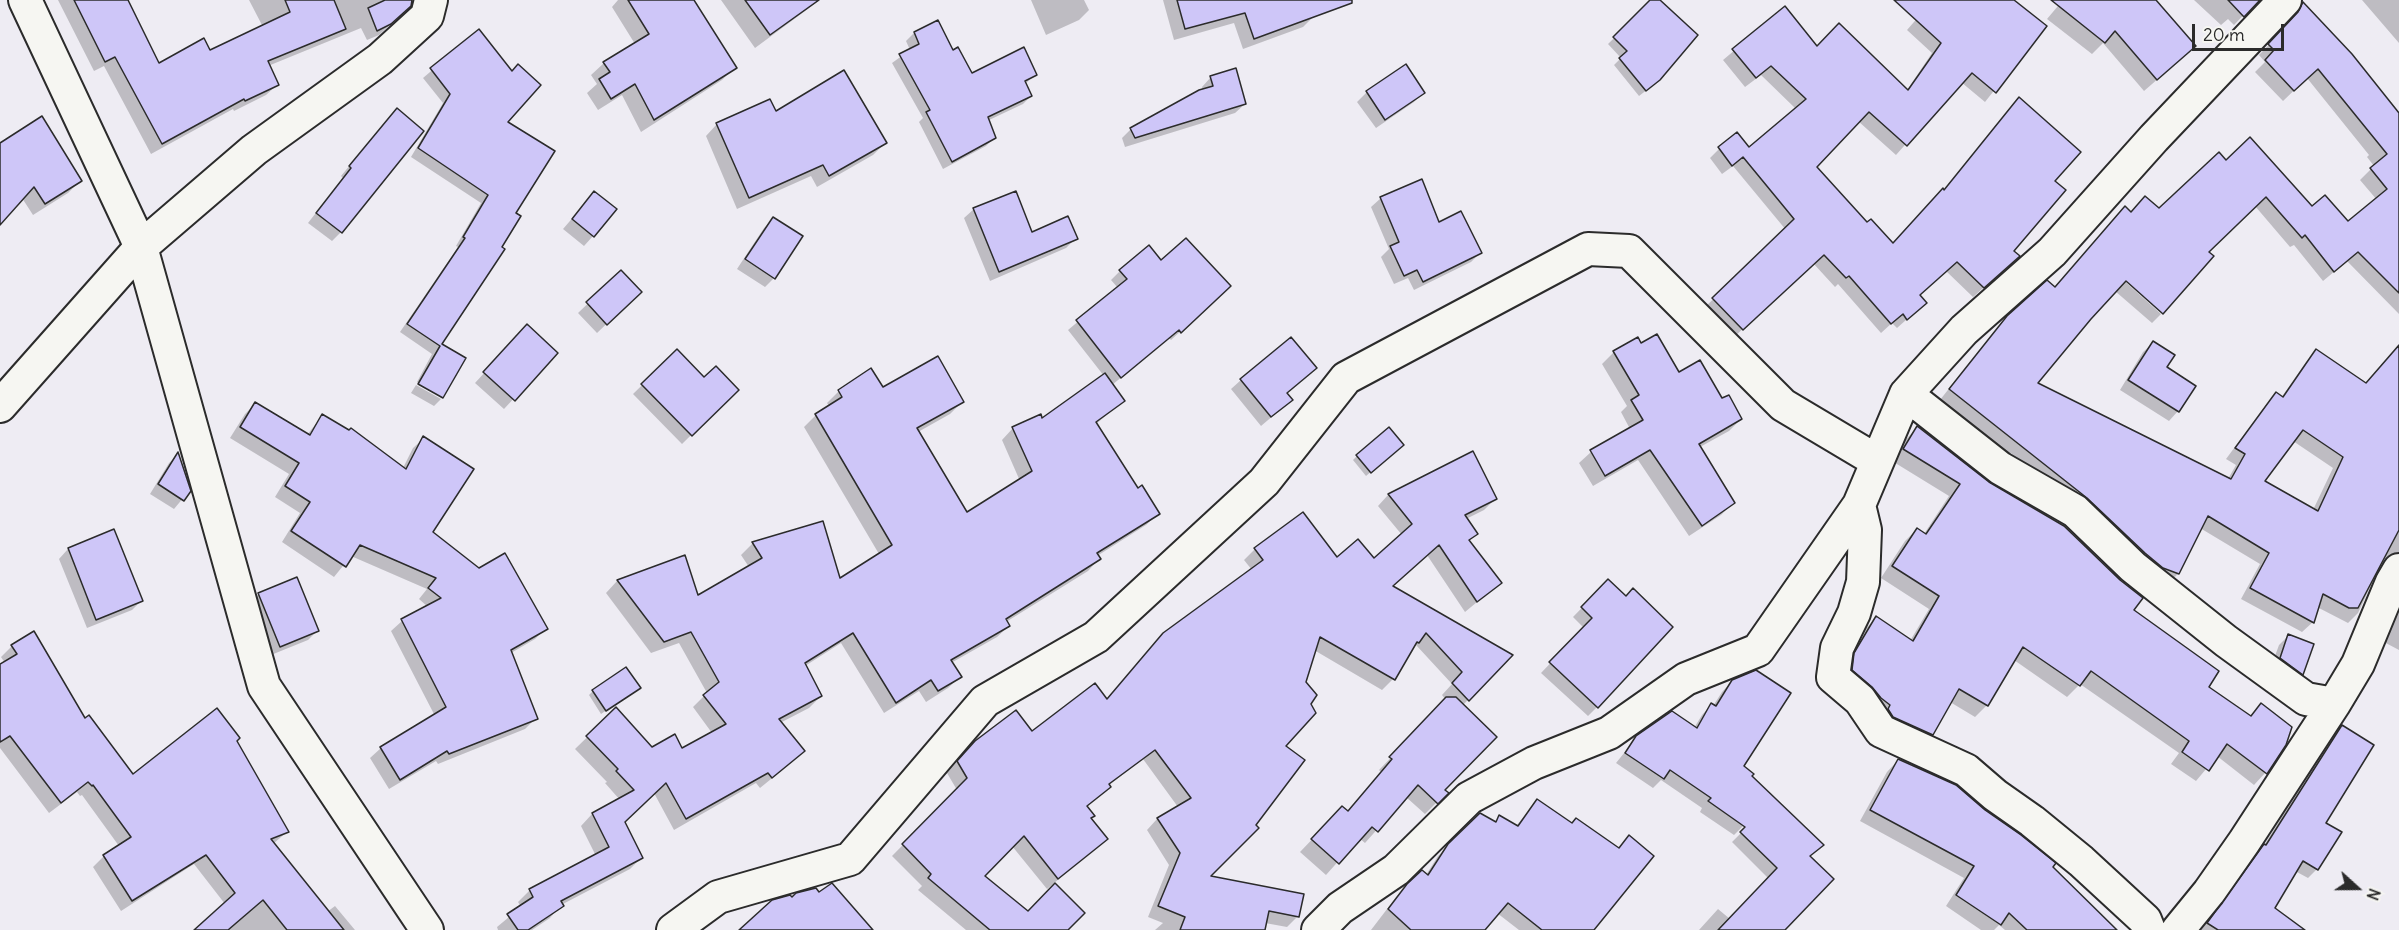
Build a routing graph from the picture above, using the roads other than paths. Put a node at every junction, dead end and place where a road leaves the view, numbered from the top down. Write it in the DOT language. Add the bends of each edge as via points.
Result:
graph roads {
  1 [pos="25,0"];
  2 [pos="431,0"];
  3 [pos="2285,0"];
  4 [pos="141,247"];
  5 [pos="1906,394"];
  6 [pos="0,406"];
  7 [pos="1877,461"];
  8 [pos="1859,505"];
  9 [pos="2399,570"];
  10 [pos="2334,704"];
  11 [pos="427,930"];
  12 [pos="673,930"];
  13 [pos="1318,930"];
  14 [pos="2149,930"];
  15 [pos="2178,930"];
  1 -- 4 [label="street"];
  2 -- 4 [label="street" via="427,16 380,59 254,150"];
  3 -- 5 [label="street" via="2052,252 1964,330"];
  4 -- 6 [label="street"];
  4 -- 11 [label="street" via="264,686"];
  5 -- 7 [label="street"];
  5 -- 10 [label="street" via="2000,468 2075,511 2133,567 2306,699"];
  7 -- 8 [label="street"];
  7 -- 12 [label="street" via="1783,405 1629,251 1588,249 1346,378 1264,482 1096,637 985,701 850,859 718,897"];
  8 -- 13 [label="street" via="1758,650 1686,679 1609,733 1534,764 1469,798 1395,870 1340,908"];
  8 -- 14 [label="street" via="1865,530 1863,582 1837,648 1833,677 1860,700 1881,731 1966,770 2081,861 2145,920"];
  9 -- 10 [label="street" via="2358,664"];
  10 -- 15 [label="street" via="2238,850"];
}
